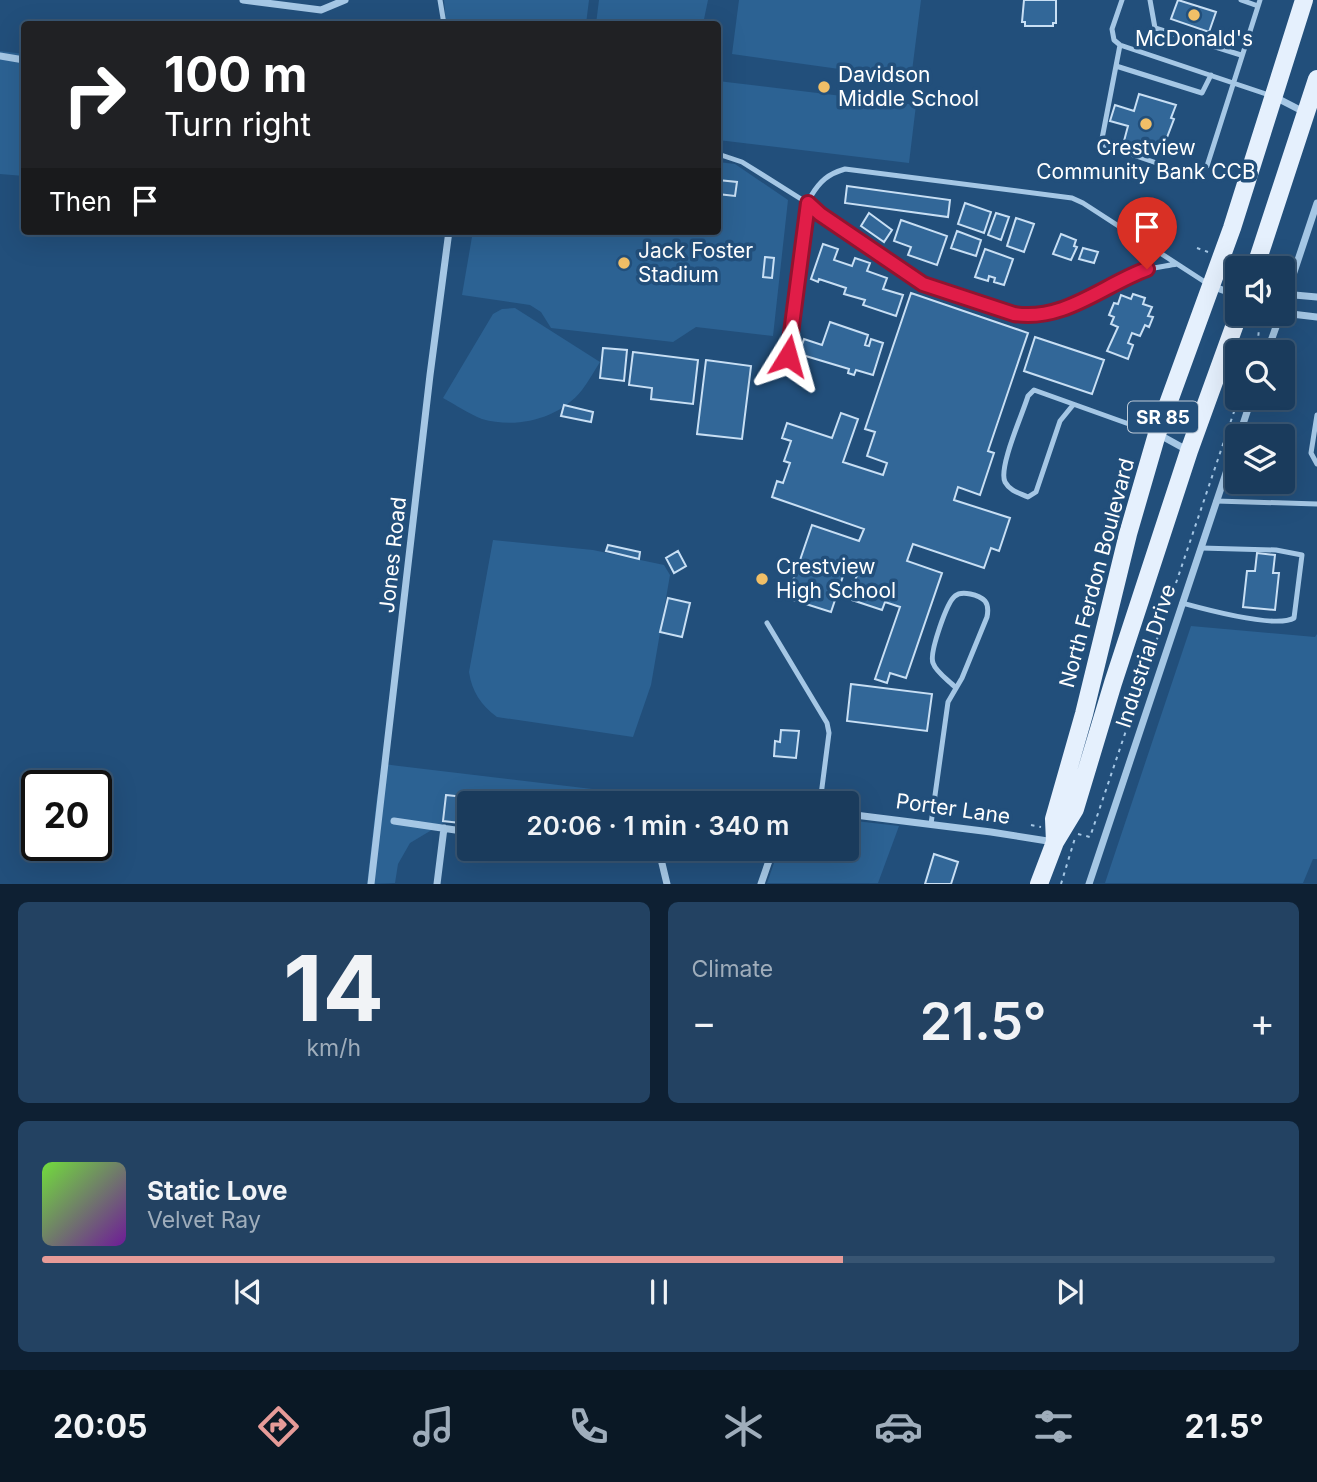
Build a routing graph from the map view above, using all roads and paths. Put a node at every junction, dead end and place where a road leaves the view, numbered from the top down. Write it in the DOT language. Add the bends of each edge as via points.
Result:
graph roads {
  1 [pos="243,0"];
  2 [pos="345,0"];
  3 [pos="440,0"];
  4 [pos="1122,0"];
  5 [pos="1150,0"];
  6 [pos="1241,0"];
  7 [pos="1304,0"];
  8 [pos="1259,3"];
  9 [pos="444,21"];
  10 [pos="1120,45"];
  11 [pos="1241,55"];
  12 [pos="0,57"];
  13 [pos="21,60"];
  14 [pos="1116,66"];
  15 [pos="1211,75"];
  16 [pos="1317,79"];
  17 [pos="1232,82"];
  18 [pos="1272,96"];
  19 [pos="1307,113"];
  20 [pos="721,155"];
  21 [pos="1317,203"];
  22 [pos="811,205"];
  23 [pos="448,235"];
  24 [pos="1259,256"];
  25 [pos="1177,264"];
  26 [pos="1295,265"];
  27 [pos="1210,285"];
  28 [pos="1225,291"];
  29 [pos="1295,294"];
  30 [pos="1317,297"];
  31 [pos="1295,314"];
  32 [pos="1317,317"];
  33 [pos="1234,326"];
  34 [pos="788,356"];
  35 [pos="1073,405"];
  36 [pos="1235,410"];
  37 [pos="1317,415"];
  38 [pos="1157,434"];
  39 [pos="1189,451"];
  40 [pos="1317,464"];
  41 [pos="1225,475"];
  42 [pos="1216,501"];
  43 [pos="1317,505"];
  44 [pos="1200,548"];
  45 [pos="1182,603"];
  46 [pos="767,623"];
  47 [pos="955,687"];
  48 [pos="822,791"];
  49 [pos="859,815"];
  50 [pos="394,821"];
  51 [pos="931,824"];
  52 [pos="444,828"];
  53 [pos="457,830"];
  54 [pos="1055,842"];
  55 [pos="661,861"];
  56 [pos="769,861"];
  57 [pos="762,883"];
  58 [pos="371,884"];
  59 [pos="437,884"];
  60 [pos="667,884"];
  61 [pos="1040,884"];
  62 [pos="1060,884"];
  63 [pos="1088,884"];
  1 -- 2 [label="street" via="321,10"];
  3 -- 9 [label="lane"];
  4 -- 10 [label="lane" via="1112,29"];
  5 -- 11 [label="lane" via="1155,28"];
  6 -- 8 [label="lane"];
  7 -- 18 [label="main road, North Ferdon Boulevard / SR 85"];
  8 -- 11 [label="lane"];
  10 -- 14 [label="lane"];
  10 -- 15 [label="lane"];
  11 -- 17 [label="lane"];
  12 -- 13 [label="street"];
  14 -- 15 [label="lane" via="1202,93"];
  14 -- 17 [label="lane" via="1101,144 1183,172 1207,166"];
  15 -- 17 [label="lane"];
  16 -- 19 [label="main road"];
  17 -- 18 [label="lane"];
  18 -- 19 [label="street"];
  18 -- 27 [label="main road, North Ferdon Boulevard / SR 85"];
  19 -- 24 [label="main road"];
  20 -- 22 [label="lane" via="742,162"];
  21 -- 26 [label="street"];
  22 -- 25 [label="lane" via="923,284 1022,316 1065,309 1131,275"];
  22 -- 25 [label="lane" via="818,183 845,169 1058,195 1083,203"];
  22 -- 34 [label="lane"];
  23 -- 58 [label="street, Jones Road"];
  25 -- 27 [label="lane"];
  27 -- 28 [label="street"];
  27 -- 38 [label="main road, North Ferdon Boulevard / SR 85"];
  29 -- 30 [label="street"];
  31 -- 32 [label="street"];
  33 -- 39 [label="main road, North Ferdon Boulevard / SR 85"];
  35 -- 35 [label="lane" via="1041,391 1028,396 1003,471 1006,485 1013,491 1028,497 1036,492 1060,421"];
  35 -- 38 [label="lane"];
  36 -- 62 [label="path" via="1090,837 1077,834"];
  37 -- 40 [label="lane" via="1311,453"];
  38 -- 39 [label="street"];
  38 -- 54 [label="main road, North Ferdon Boulevard / SR 85" via="1054,819"];
  39 -- 54 [label="main road, North Ferdon Boulevard / SR 85" via="1075,809"];
  41 -- 42 [label="street, Industrial Drive"];
  42 -- 43 [label="lane"];
  42 -- 44 [label="street, Industrial Drive"];
  44 -- 45 [label="street, Industrial Drive"];
  44 -- 45 [label="lane" via="1302,555 1294,618 1221,614"];
  45 -- 63 [label="street, Industrial Drive"];
  46 -- 48 [label="lane" via="827,723"];
  47 -- 47 [label="lane" via="987,617 984,600 965,593 950,601 932,652 937,670"];
  47 -- 51 [label="lane" via="948,702"];
  49 -- 51 [label="street, Porter Lane"];
  50 -- 52 [label="street"];
  51 -- 54 [label="street, Porter Lane"];
  52 -- 53 [label="street"];
  52 -- 59 [label="street"];
  54 -- 61 [label="main road, North Ferdon Boulevard / SR 85"];
  55 -- 60 [label="street"];
  56 -- 57 [label="street"];
}
